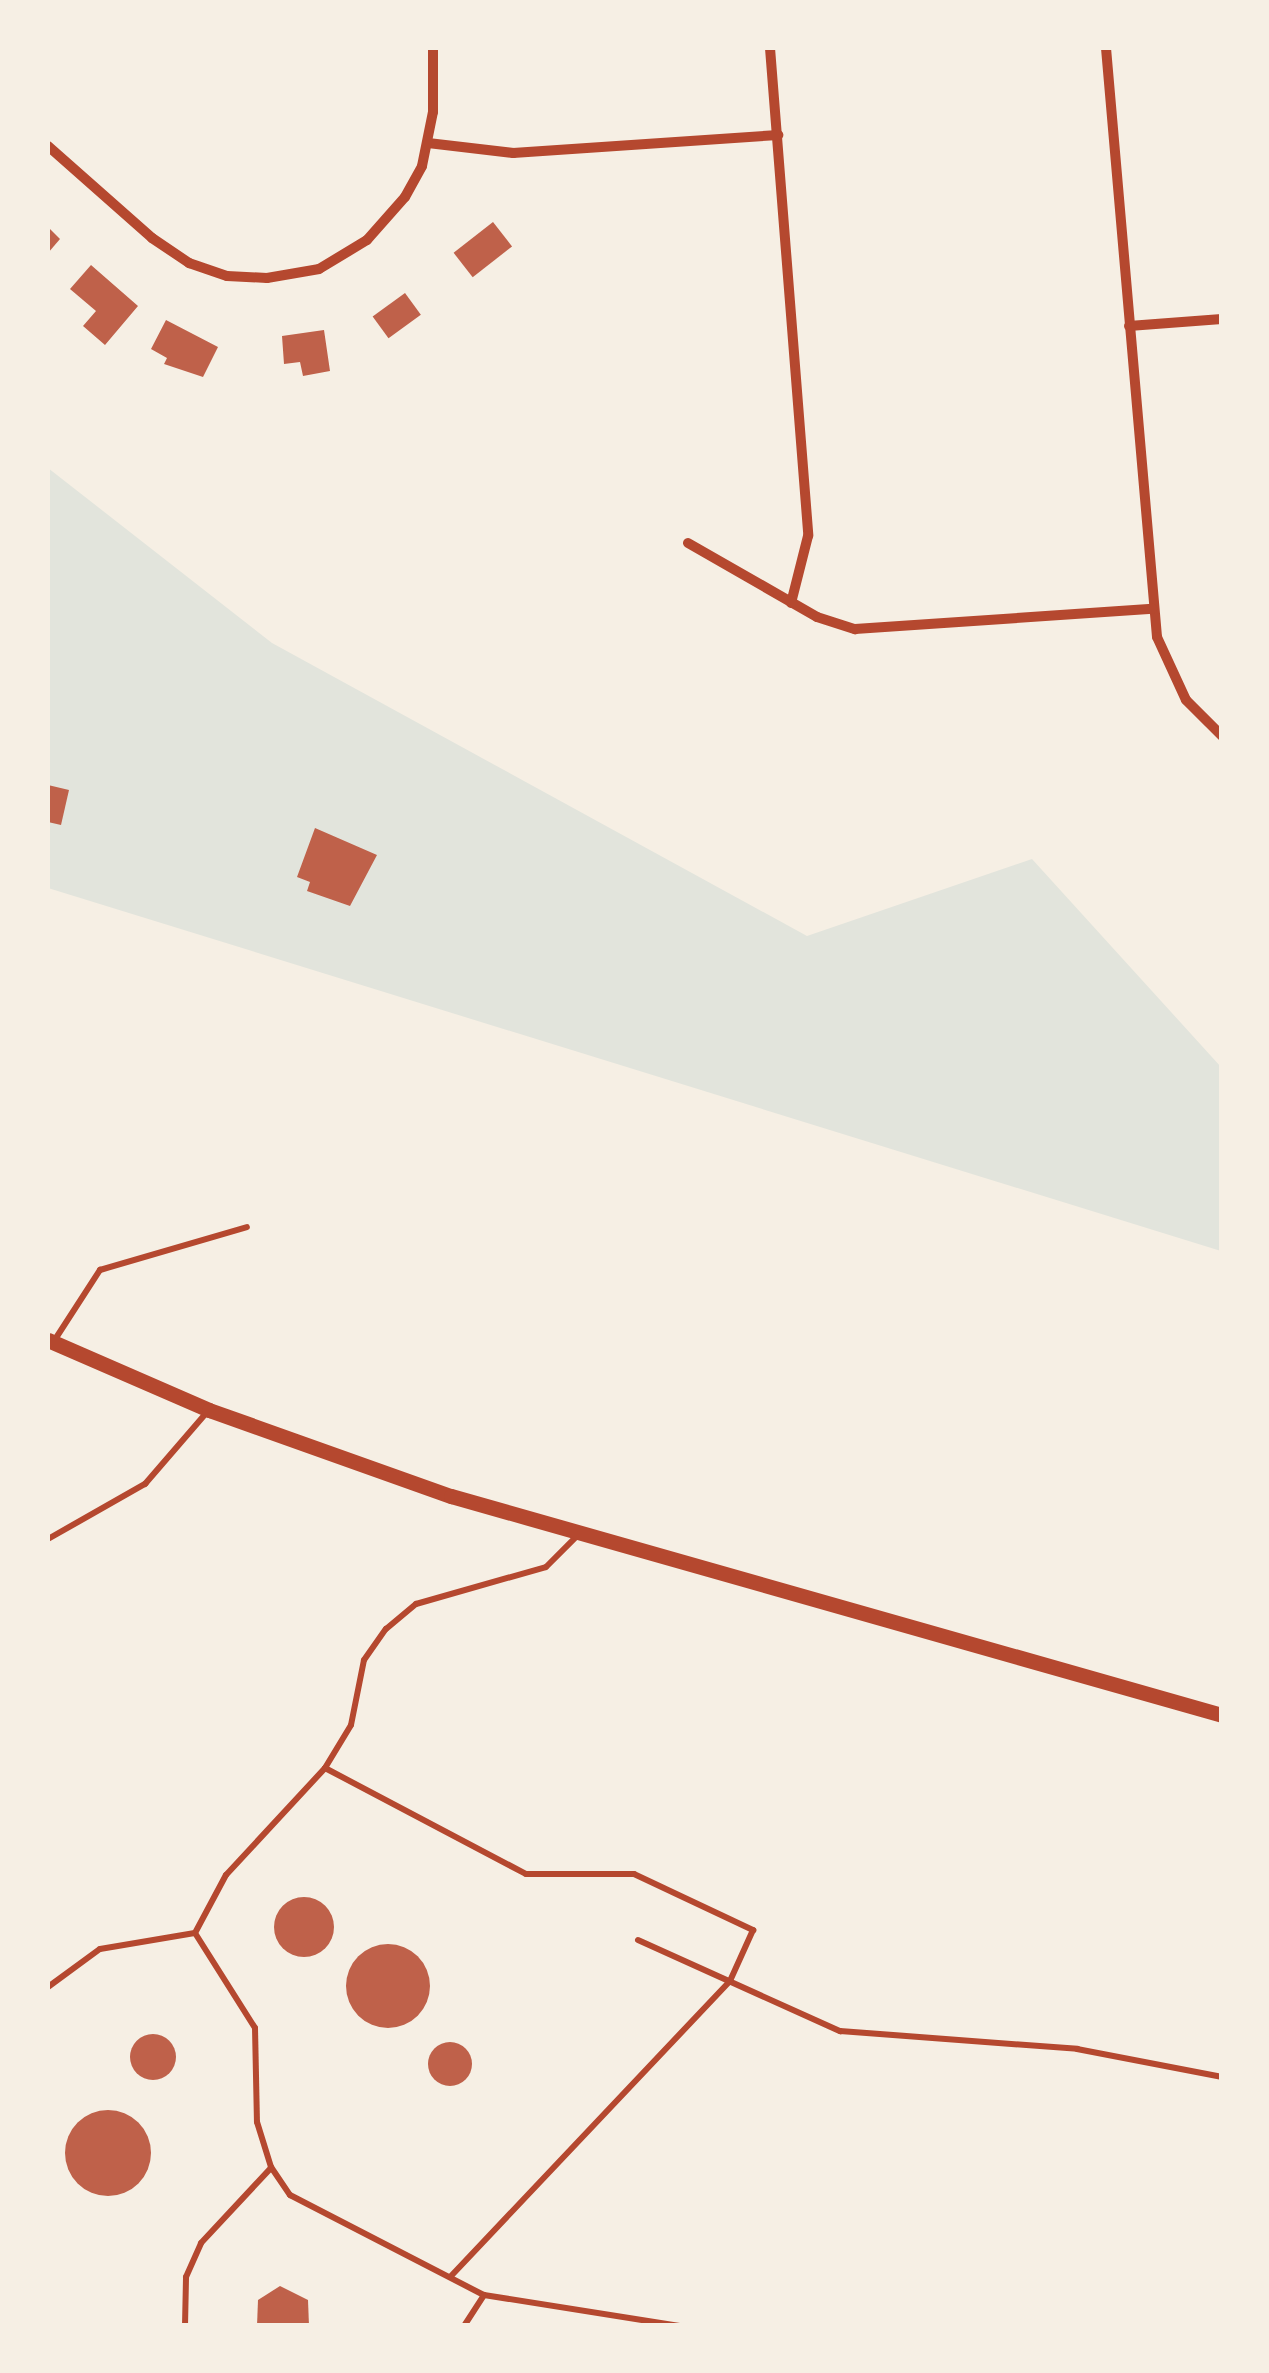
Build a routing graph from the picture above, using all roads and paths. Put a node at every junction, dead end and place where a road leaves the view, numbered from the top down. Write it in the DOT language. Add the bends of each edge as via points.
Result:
graph roads {
  1 [pos="433,48"];
  2 [pos="770,48"];
  3 [pos="1106,48"];
  4 [pos="778,134"];
  5 [pos="428,143"];
  6 [pos="48,146"];
  7 [pos="1222,319"];
  8 [pos="1129,326"];
  9 [pos="688,542"];
  10 [pos="791,603"];
  11 [pos="1152,609"];
  12 [pos="1222,736"];
  13 [pos="247,1226"];
  14 [pos="50,1341"];
  15 [pos="209,1410"];
  16 [pos="579,1534"];
  17 [pos="48,1539"];
  18 [pos="1222,1715"];
  19 [pos="325,1768"];
  20 [pos="195,1933"];
  21 [pos="638,1940"];
  22 [pos="730,1981"];
  23 [pos="48,1987"];
  24 [pos="1222,2077"];
  25 [pos="271,2167"];
  26 [pos="450,2277"];
  27 [pos="484,2295"];
  28 [pos="186,2326"];
  29 [pos="464,2326"];
  30 [pos="680,2326"];
  1 -- 5 [label="street"];
  2 -- 4 [label="street"];
  3 -- 8 [label="street"];
  4 -- 5 [label="street" via="513,154"];
  4 -- 10 [label="street" via="808,536"];
  5 -- 6 [label="street" via="406,197 368,240 334,264 267,278 227,276 174,254"];
  7 -- 8 [label="street"];
  8 -- 11 [label="street"];
  9 -- 10 [label="street"];
  10 -- 11 [label="street" via="837,625 873,630"];
  11 -- 12 [label="street" via="1174,679"];
  13 -- 14 [label="lane" via="100,1270"];
  14 -- 15 [label="street"];
  15 -- 16 [label="street"];
  15 -- 17 [label="lane" via="183,1448 145,1484"];
  16 -- 18 [label="street"];
  16 -- 19 [label="lane" via="546,1567 416,1604 386,1629 364,1660 351,1725"];
  19 -- 20 [label="lane" via="226,1875"];
  19 -- 22 [label="lane" via="526,1874 634,1874 753,1930"];
  20 -- 23 [label="lane" via="100,1949"];
  20 -- 25 [label="lane" via="255,2028 257,2122"];
  21 -- 22 [label="lane"];
  22 -- 24 [label="lane" via="840,2031 1077,2049"];
  22 -- 26 [label="lane"];
  25 -- 26 [label="lane" via="290,2194"];
  25 -- 28 [label="lane" via="201,2243 186,2277"];
  26 -- 27 [label="lane"];
  27 -- 29 [label="lane"];
  27 -- 30 [label="lane"];
}
